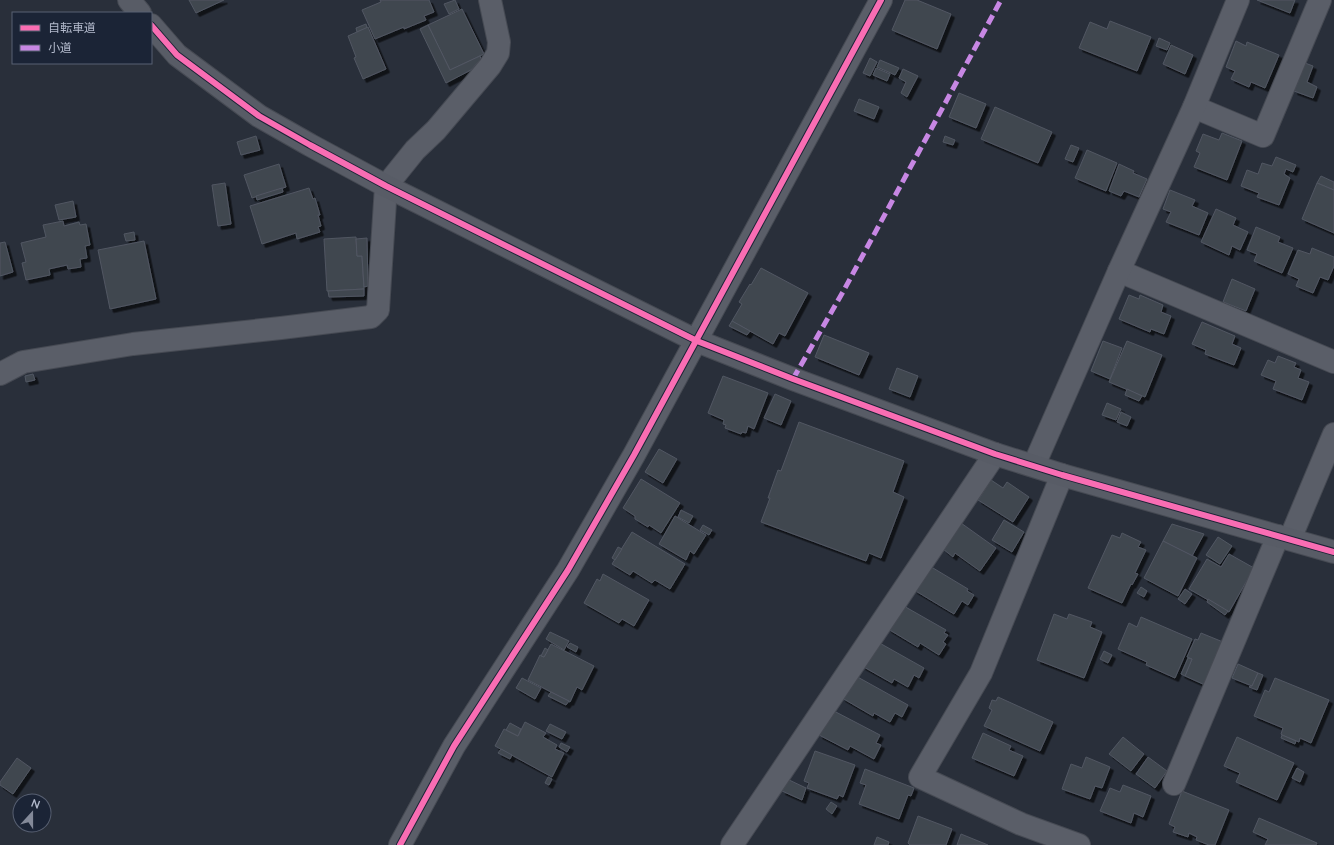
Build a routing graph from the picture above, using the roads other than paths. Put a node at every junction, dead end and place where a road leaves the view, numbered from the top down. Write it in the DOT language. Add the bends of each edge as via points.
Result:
graph roads {
  1 [pos="129,0"];
  2 [pos="490,0"];
  3 [pos="882,0"];
  4 [pos="1238,0"];
  5 [pos="1320,0"];
  6 [pos="139,12"];
  7 [pos="152,26"];
  8 [pos="1194,107"];
  9 [pos="386,186"];
  10 [pos="1119,270"];
  11 [pos="697,341"];
  12 [pos="1334,362"];
  13 [pos="0,374"];
  14 [pos="1334,434"];
  15 [pos="995,454"];
  16 [pos="1034,466"];
  17 [pos="1062,475"];
  18 [pos="1284,538"];
  19 [pos="1334,552"];
  20 [pos="1174,784"];
  21 [pos="400,845"];
  22 [pos="732,845"];
  23 [pos="1079,845"];
  1 -- 6 [label="street"];
  2 -- 9 [label="street" via="499,42 498,53 490,66"];
  3 -- 11 [label="street"];
  4 -- 8 [label="street"];
  5 -- 8 [label="street" via="1263,136"];
  7 -- 9 [label="street" via="177,55 259,116"];
  8 -- 10 [label="street"];
  9 -- 11 [label="street"];
  9 -- 13 [label="street" via="378,310 371,316 133,344 23,362"];
  10 -- 12 [label="street"];
  10 -- 16 [label="street"];
  11 -- 15 [label="street"];
  11 -- 21 [label="street" via="568,570 454,746"];
  14 -- 18 [label="street"];
  15 -- 16 [label="street"];
  15 -- 22 [label="street"];
  16 -- 17 [label="street"];
  17 -- 18 [label="street"];
  17 -- 23 [label="street" via="981,673 920,777 1021,824"];
  18 -- 19 [label="street"];
  18 -- 20 [label="street"];
}
